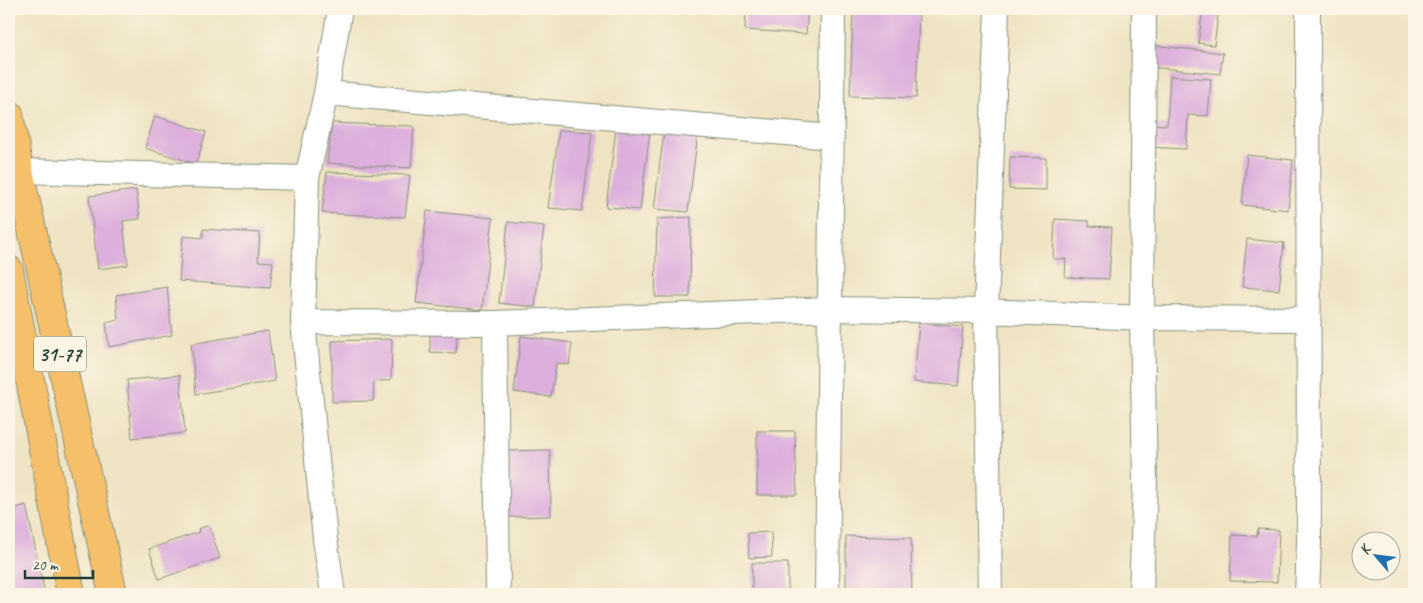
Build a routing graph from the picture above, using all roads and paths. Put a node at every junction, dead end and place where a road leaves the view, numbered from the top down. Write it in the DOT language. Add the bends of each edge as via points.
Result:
graph roads {
  1 [pos="340,9"];
  2 [pos="833,9"];
  3 [pos="997,9"];
  4 [pos="1144,9"];
  5 [pos="1308,9"];
  6 [pos="326,93"];
  7 [pos="9,114"];
  8 [pos="832,137"];
  9 [pos="19,171"];
  10 [pos="307,178"];
  11 [pos="9,270"];
  12 [pos="830,309"];
  13 [pos="986,311"];
  14 [pos="1142,318"];
  15 [pos="1308,319"];
  16 [pos="304,322"];
  17 [pos="495,323"];
  18 [pos="70,594"];
  19 [pos="113,594"];
  20 [pos="333,594"];
  21 [pos="498,594"];
  22 [pos="826,594"];
  23 [pos="990,594"];
  24 [pos="1141,594"];
  25 [pos="1306,594"];
  1 -- 6 [label="street"];
  2 -- 8 [label="street"];
  3 -- 13 [label="street"];
  4 -- 14 [label="street"];
  5 -- 15 [label="street"];
  6 -- 8 [label="street"];
  6 -- 10 [label="street"];
  7 -- 9 [label="main road, 31-77"];
  8 -- 12 [label="street"];
  9 -- 10 [label="street"];
  9 -- 19 [label="main road, 31-77"];
  10 -- 16 [label="street"];
  11 -- 18 [label="main road"];
  12 -- 13 [label="street"];
  12 -- 17 [label="street"];
  12 -- 22 [label="street"];
  13 -- 14 [label="street"];
  13 -- 23 [label="street"];
  14 -- 15 [label="street"];
  14 -- 24 [label="street" via="1145,484"];
  15 -- 25 [label="street" via="1309,544"];
  16 -- 17 [label="street"];
  16 -- 20 [label="street"];
  17 -- 21 [label="street"];
}
